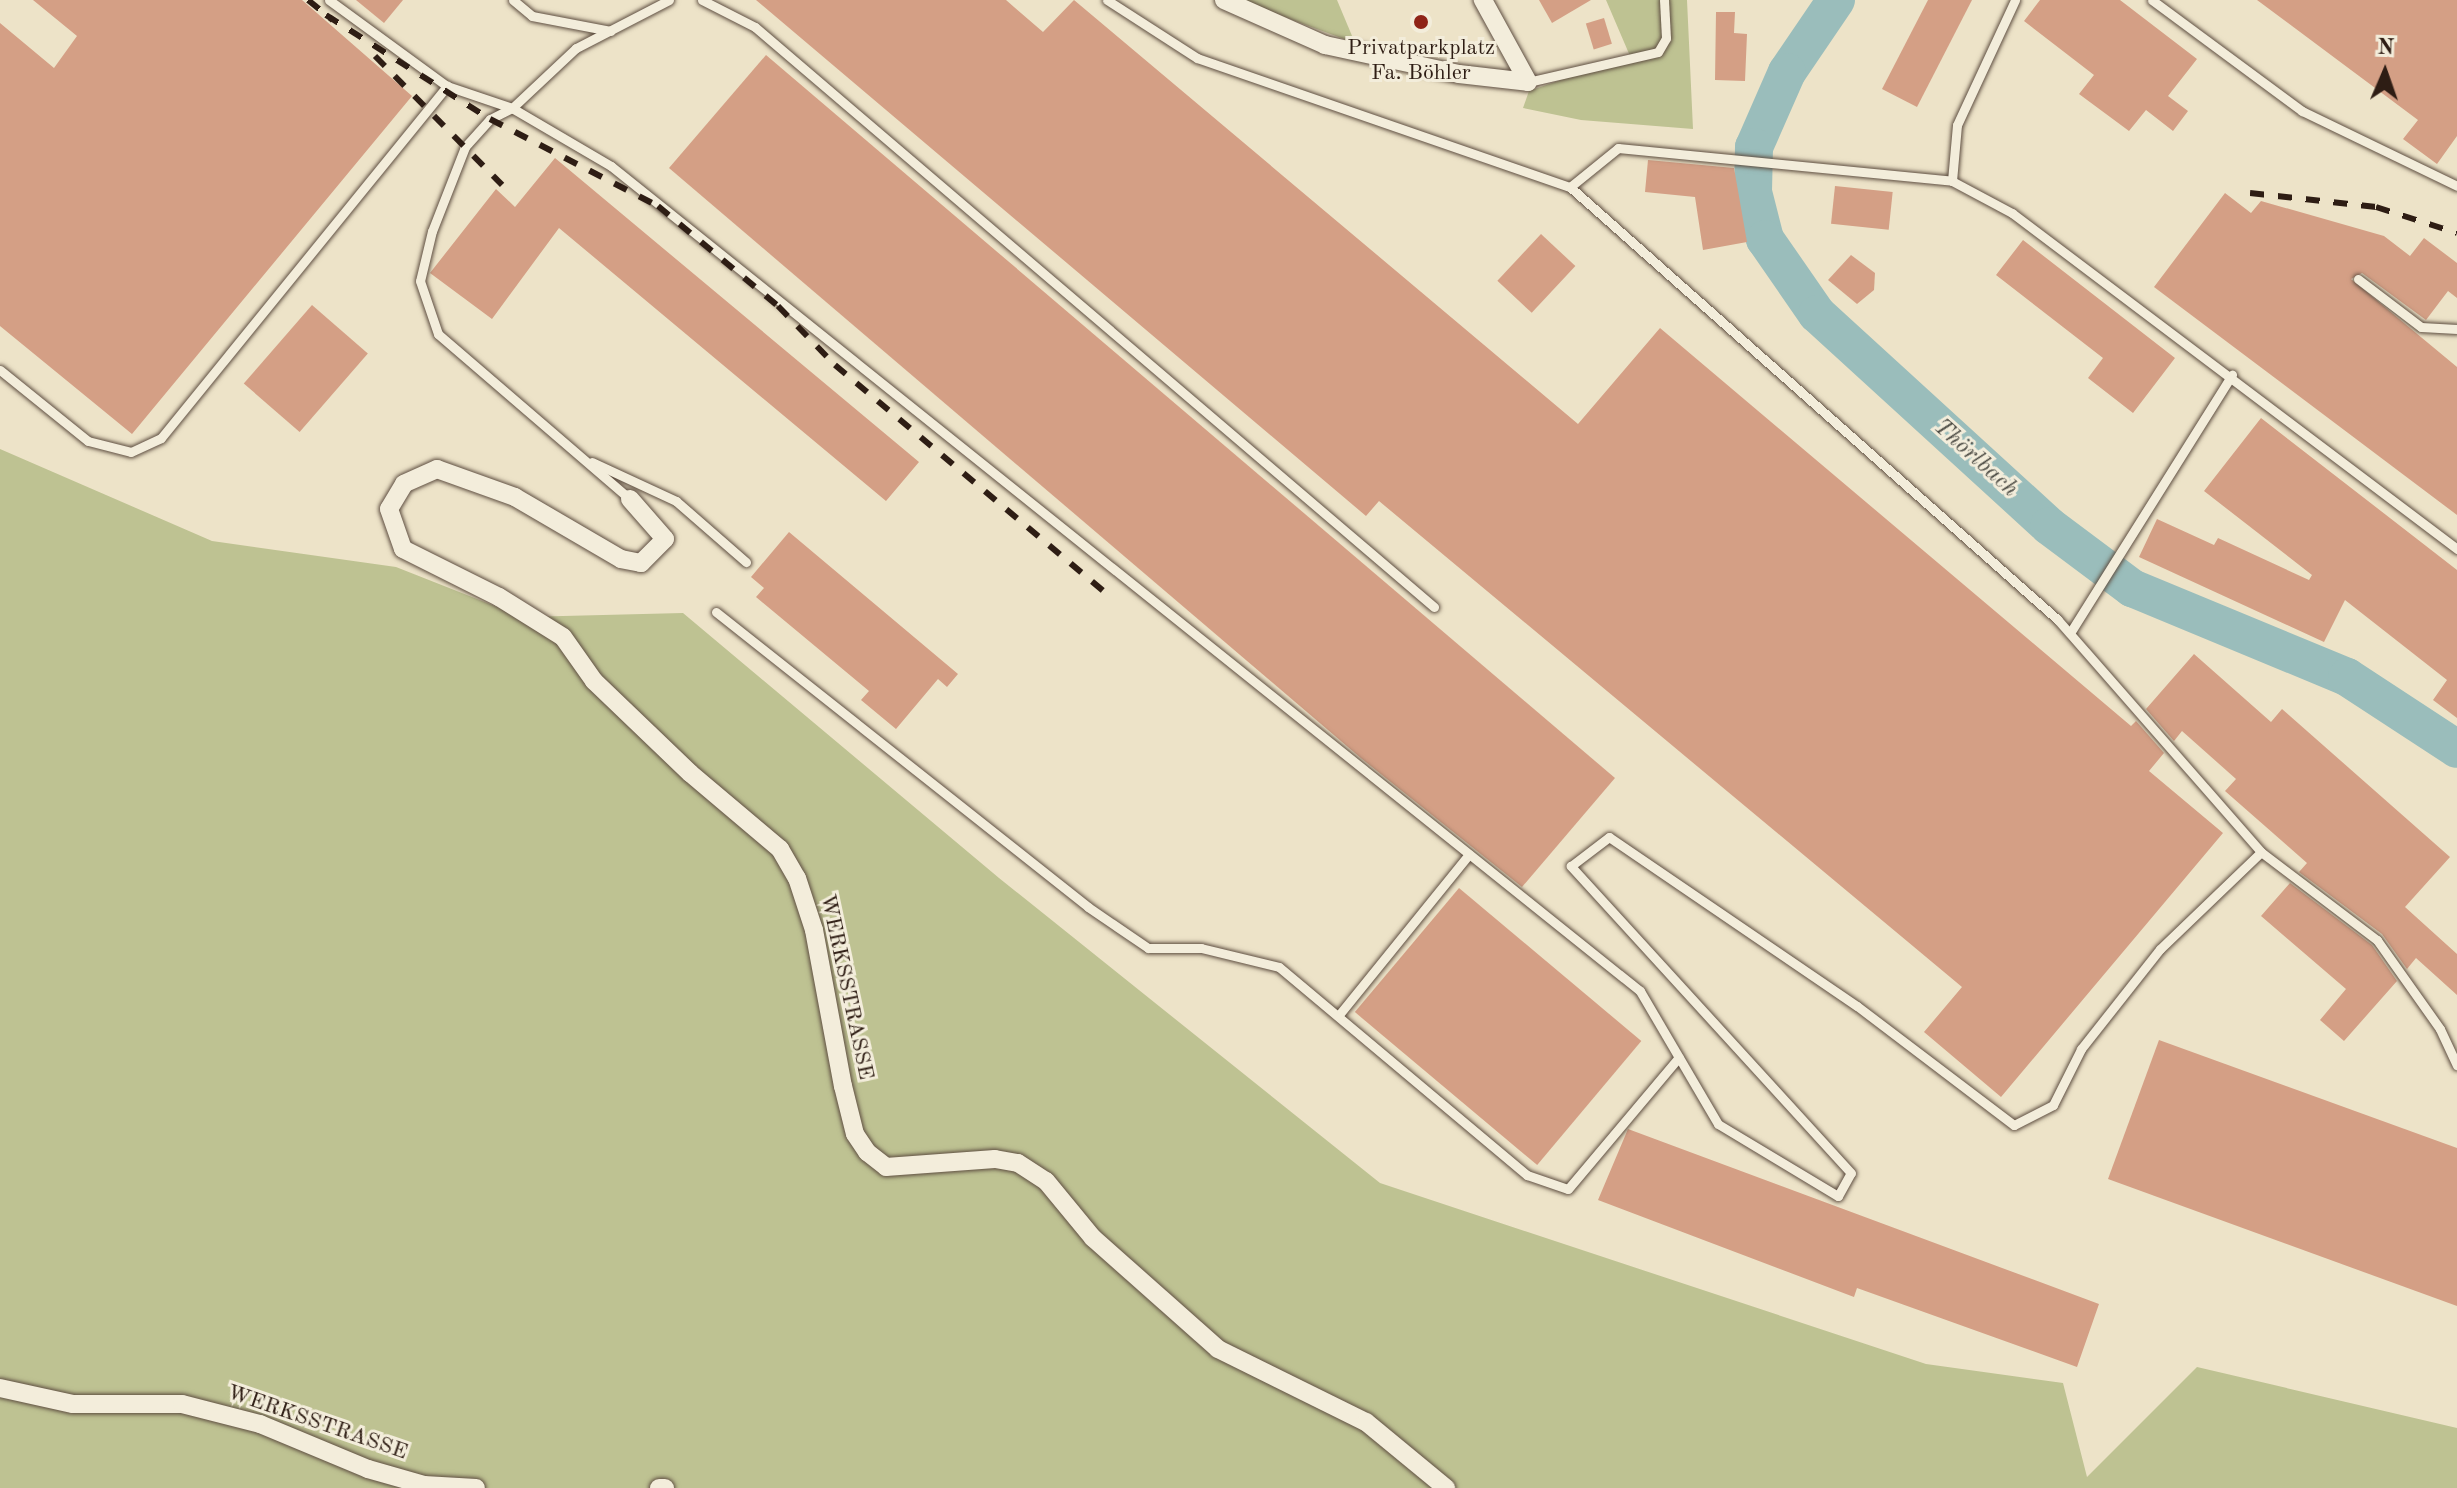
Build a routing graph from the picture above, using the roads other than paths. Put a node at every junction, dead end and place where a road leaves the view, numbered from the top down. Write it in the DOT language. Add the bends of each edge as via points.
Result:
graph roads {
  1 [pos="329,0"];
  2 [pos="513,0"];
  3 [pos="669,0"];
  4 [pos="702,0"];
  5 [pos="1107,0"];
  6 [pos="1224,0"];
  7 [pos="1483,0"];
  8 [pos="1664,0"];
  9 [pos="2015,0"];
  10 [pos="2152,0"];
  11 [pos="611,31"];
  12 [pos="1528,82"];
  13 [pos="447,86"];
  14 [pos="512,108"];
  15 [pos="1952,181"];
  16 [pos="2457,186"];
  17 [pos="1570,187"];
  18 [pos="2358,279"];
  19 [pos="2457,329"];
  20 [pos="0,370"];
  21 [pos="2232,375"];
  22 [pos="582,457"];
  23 [pos="630,499"];
  24 [pos="2457,549"];
  25 [pos="746,562"];
  26 [pos="1434,607"];
  27 [pos="716,612"];
  28 [pos="2070,633"];
  29 [pos="2261,852"];
  30 [pos="1469,854"];
  31 [pos="1338,1016"];
  32 [pos="1679,1057"];
  33 [pos="2457,1065"];
  34 [pos="0,1388"];
  35 [pos="476,1488"];
  36 [pos="1446,1488"];
  1 -- 13 [label="lane"];
  2 -- 11 [label="lane" via="532,16"];
  3 -- 11 [label="lane"];
  4 -- 26 [label="lane" via="755,27"];
  5 -- 17 [label="lane" via="1197,58"];
  6 -- 12 [label="street" via="1265,23 1325,45 1459,74"];
  7 -- 12 [label="street"];
  8 -- 12 [label="lane" via="1666,38 1658,52"];
  9 -- 15 [label="lane" via="1957,125"];
  10 -- 16 [label="lane" via="2302,111"];
  11 -- 14 [label="lane" via="576,48"];
  13 -- 14 [label="lane"];
  13 -- 20 [label="lane" via="161,438 131,452 88,441"];
  14 -- 22 [label="lane" via="490,119 465,147 432,231 420,281 438,334"];
  14 -- 30 [label="lane" via="611,166"];
  15 -- 17 [label="lane" via="1618,148"];
  15 -- 21 [label="lane" via="2012,213"];
  17 -- 28 [label="lane"];
  18 -- 19 [label="lane" via="2421,327"];
  21 -- 24 [label="lane"];
  21 -- 28 [label="lane"];
  22 -- 23 [label="lane"];
  22 -- 25 [label="lane" via="676,501"];
  23 -- 36 [label="street, WERKSSTRASSE" via="665,539 641,563 621,559 515,497 437,469 404,484 389,509 403,549 499,597 563,637 594,681 780,849 797,878 814,930 843,1086 855,1134 867,1152 886,1167 982,1160 1018,1163 1046,1181 1093,1238 1218,1349 1366,1422"];
  27 -- 31 [label="lane" via="1088,907 1148,948 1201,948 1279,967"];
  28 -- 29 [label="lane"];
  29 -- 32 [label="lane" via="2160,949 2081,1049 2053,1105 2014,1125 1857,1006 1609,837 1571,866 1851,1173 1838,1196 1718,1124"];
  29 -- 33 [label="lane" via="2377,940 2440,1029"];
  30 -- 31 [label="lane"];
  30 -- 32 [label="lane" via="1640,991"];
  31 -- 32 [label="lane" via="1527,1175 1568,1189"];
  34 -- 35 [label="street, WERKSSTRASSE" via="73,1404 182,1404 260,1424 368,1469 424,1485"];
}
